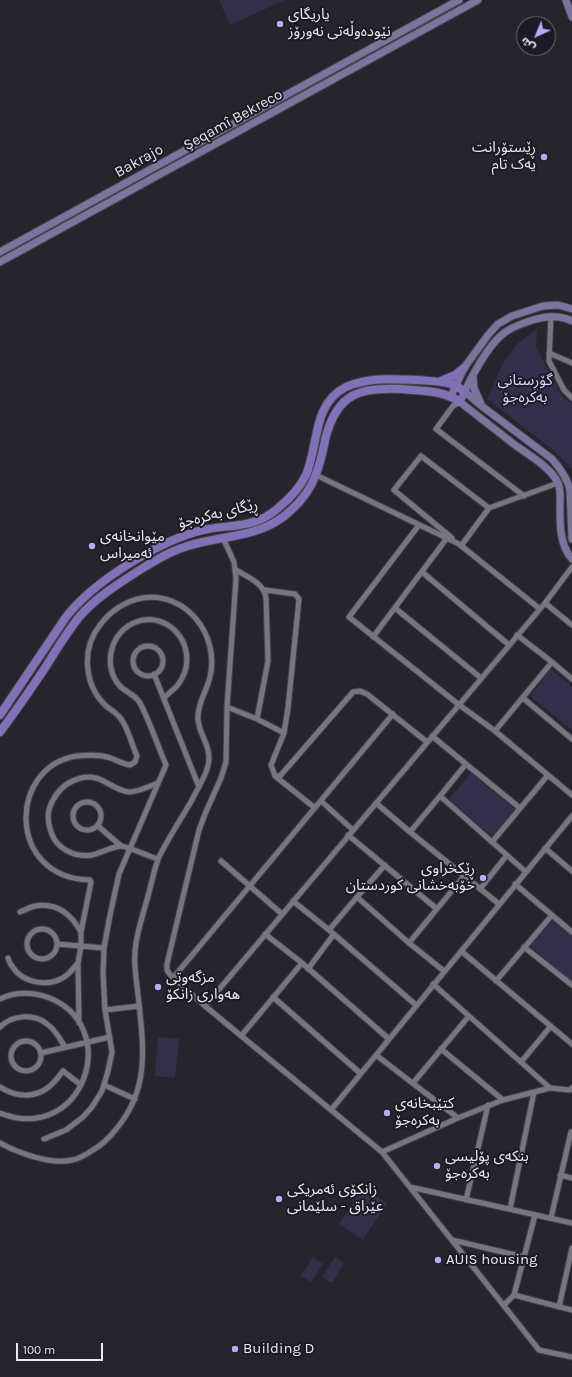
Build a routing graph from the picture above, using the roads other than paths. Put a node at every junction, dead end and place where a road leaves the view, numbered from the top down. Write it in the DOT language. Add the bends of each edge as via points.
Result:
graph roads {
  1 [pos="459,0"];
  2 [pos="478,0"];
  3 [pos="566,0"];
  4 [pos="572,17"];
  5 [pos="0,252"];
  6 [pos="0,262"];
  7 [pos="572,310"];
  8 [pos="551,316"];
  9 [pos="572,321"];
  10 [pos="549,353"];
  11 [pos="572,363"];
  12 [pos="464,368"];
  13 [pos="473,374"];
  14 [pos="438,381"];
  15 [pos="455,386"];
  16 [pos="464,391"];
  17 [pos="451,396"];
  18 [pos="572,398"];
  19 [pos="456,404"];
  20 [pos="483,408"];
  21 [pos="478,416"];
  22 [pos="316,475"];
  23 [pos="558,483"];
  24 [pos="524,496"];
  25 [pos="489,508"];
  26 [pos="277,509"];
  27 [pos="281,518"];
  28 [pos="420,525"];
  29 [pos="223,538"];
  30 [pos="448,538"];
  31 [pos="572,539"];
  32 [pos="460,545"];
  33 [pos="572,559"];
  34 [pos="572,567"];
  35 [pos="236,570"];
  36 [pos="422,572"];
  37 [pos="265,590"];
  38 [pos="545,603"];
  39 [pos="395,608"];
  40 [pos="540,609"];
  41 [pos="572,625"];
  42 [pos="517,635"];
  43 [pos="373,637"];
  44 [pos="509,645"];
  45 [pos="552,662"];
  46 [pos="154,674"];
  47 [pos="481,678"];
  48 [pos="572,679"];
  49 [pos="164,698"];
  50 [pos="523,698"];
  51 [pos="458,704"];
  52 [pos="227,706"];
  53 [pos="393,714"];
  54 [pos="0,715"];
  55 [pos="257,719"];
  56 [pos="496,731"];
  57 [pos="0,732"];
  58 [pos="284,733"];
  59 [pos="432,736"];
  60 [pos="572,739"];
  61 [pos="427,742"];
  62 [pos="466,764"];
  63 [pos="548,775"];
  64 [pos="274,776"];
  65 [pos="158,782"];
  66 [pos="199,787"];
  67 [pos="572,795"];
  68 [pos="440,796"];
  69 [pos="321,801"];
  70 [pos="376,803"];
  71 [pos="315,808"];
  72 [pos="520,808"];
  73 [pos="572,816"];
  74 [pos="98,826"];
  75 [pos="353,830"];
  76 [pos="410,832"];
  77 [pos="348,835"];
  78 [pos="492,842"];
  79 [pos="121,846"];
  80 [pos="545,848"];
  81 [pos="130,849"];
  82 [pos="506,855"];
  83 [pos="158,860"];
  84 [pos="221,861"];
  85 [pos="385,865"];
  86 [pos="572,871"];
  87 [pos="526,872"];
  88 [pos="464,876"];
  89 [pos="515,884"];
  90 [pos="249,887"];
  91 [pos="480,889"];
  92 [pos="357,897"];
  93 [pos="293,901"];
  94 [pos="499,904"];
  95 [pos="437,908"];
  96 [pos="20,912"];
  97 [pos="282,914"];
  98 [pos="552,915"];
  99 [pos="81,932"];
  100 [pos="331,932"];
  101 [pos="572,932"];
  102 [pos="265,934"];
  103 [pos="409,943"];
  104 [pos="57,944"];
  105 [pos="81,946"];
  106 [pos="524,947"];
  107 [pos="104,948"];
  108 [pos="461,951"];
  109 [pos="8,958"];
  110 [pos="302,963"];
  111 [pos="78,964"];
  112 [pos="308,969"];
  113 [pos="444,971"];
  114 [pos="173,978"];
  115 [pos="496,981"];
  116 [pos="433,984"];
  117 [pos="572,986"];
  118 [pos="273,997"];
  119 [pos="0,999"];
  120 [pos="416,1005"];
  121 [pos="139,1006"];
  122 [pos="205,1006"];
  123 [pos="105,1010"];
  124 [pos="469,1016"];
  125 [pos="79,1023"];
  126 [pos="551,1026"];
  127 [pos="0,1027"];
  128 [pos="241,1036"];
  129 [pos="110,1037"];
  130 [pos="389,1038"];
  131 [pos="86,1041"];
  132 [pos="572,1044"];
  133 [pos="65,1047"];
  134 [pos="441,1049"];
  135 [pos="41,1053"];
  136 [pos="376,1054"];
  137 [pos="521,1062"];
  138 [pos="360,1073"];
  139 [pos="413,1083"];
  140 [pos="81,1085"];
  141 [pos="104,1085"];
  142 [pos="0,1087"];
  143 [pos="550,1088"];
  144 [pos="571,1089"];
  145 [pos="534,1092"];
  146 [pos="135,1098"];
  147 [pos="503,1100"];
  148 [pos="488,1106"];
  149 [pos="331,1110"];
  150 [pos="0,1113"];
  151 [pos="458,1118"];
  152 [pos="572,1131"];
  153 [pos="44,1139"];
  154 [pos="0,1143"];
  155 [pos="382,1152"];
  156 [pos="560,1175"];
  157 [pos="572,1178"];
  158 [pos="410,1188"];
  159 [pos="466,1200"];
  160 [pos="510,1209"];
  161 [pos="535,1215"];
  162 [pos="551,1218"];
  163 [pos="572,1223"];
  164 [pos="452,1240"];
  165 [pos="572,1248"];
  166 [pos="524,1257"];
  167 [pos="570,1266"];
  168 [pos="514,1295"];
  169 [pos="504,1305"];
  170 [pos="559,1307"];
  171 [pos="572,1310"];
  172 [pos="572,1357"];
  1 -- 5 [label="main road, Bakrajo"];
  2 -- 6 [label="main road, Şeqamî Bekreco"];
  3 -- 4 [label="main road"];
  7 -- 12 [label="main road" via="550,305 528,310 504,320 488,335"];
  8 -- 9 [label="main road" via="564,317"];
  8 -- 10 [label="street"];
  8 -- 13 [label="main road" via="513,327 503,334"];
  10 -- 11 [label="street"];
  10 -- 18 [label="street" via="551,366 564,390"];
  12 -- 14 [label="main road" via="455,375"];
  12 -- 15 [label="main road"];
  13 -- 16 [label="main road"];
  13 -- 20 [label="main road" via="475,392"];
  14 -- 15 [label="main road, ڕێگای بەکرەجۆ"];
  14 -- 26 [label="main road, ڕێگای بەکرەجۆ" via="370,380 347,387 335,394 320,420 306,475 296,491"];
  15 -- 16 [label="main road, ڕێگای بەکرەجۆ"];
  15 -- 17 [label="main road"];
  16 -- 19 [label="main road"];
  16 -- 20 [label="main road"];
  17 -- 19 [label="main road, ڕێگای بەکرەجۆ"];
  17 -- 22 [label="main road, ڕێگای بەکرەجۆ" via="383,389 350,397 339,406 333,417"];
  19 -- 21 [label="main road"];
  19 -- 24 [label="street" via="436,429"];
  20 -- 21 [label="main road"];
  20 -- 31 [label="main road" via="552,459 561,470 570,490"];
  21 -- 23 [label="main road" via="539,463"];
  22 -- 27 [label="main road, ڕێگای بەکرەجۆ" via="306,495"];
  22 -- 28 [label="street"];
  23 -- 24 [label="street"];
  23 -- 33 [label="main road" via="561,535"];
  24 -- 25 [label="street"];
  25 -- 32 [label="street"];
  25 -- 32 [label="street" via="421,456 394,490"];
  26 -- 27 [label="main road"];
  26 -- 54 [label="main road, ڕێگای بەکرەجۆ" via="245,525 203,530 180,538 156,549 102,583 68,613"];
  27 -- 29 [label="main road, ڕێگای بەکرەجۆ" via="254,532"];
  28 -- 30 [label="street"];
  28 -- 43 [label="street" via="349,617"];
  29 -- 35 [label="street"];
  29 -- 57 [label="main road, ڕێگای بەکرەجۆ" via="196,543 167,554 99,597 74,624"];
  30 -- 32 [label="street"];
  30 -- 36 [label="street"];
  32 -- 40 [label="street"];
  34 -- 38 [label="street"];
  35 -- 37 [label="street" via="260,584"];
  35 -- 52 [label="street"];
  36 -- 39 [label="street"];
  36 -- 44 [label="street"];
  37 -- 55 [label="street" via="268,657"];
  37 -- 58 [label="street" via="295,594 299,599"];
  38 -- 40 [label="street"];
  38 -- 41 [label="street"];
  39 -- 43 [label="street"];
  39 -- 47 [label="street"];
  40 -- 42 [label="street"];
  42 -- 44 [label="street"];
  42 -- 45 [label="street"];
  43 -- 51 [label="street"];
  44 -- 47 [label="street"];
  45 -- 48 [label="street"];
  45 -- 50 [label="street"];
  46 -- 46 [label="street" via="161,668 163,657 151,646 140,648 134,658 134,664 141,673"];
  46 -- 49 [label="street"];
  47 -- 51 [label="street"];
  49 -- 65 [label="street" via="177,686 186,669 187,652 184,643 176,632 161,622 147,619 130,624 119,634 112,647 110,662 120,687 139,701 166,764"];
  49 -- 66 [label="street"];
  50 -- 56 [label="street"];
  50 -- 60 [label="street"];
  51 -- 56 [label="street"];
  51 -- 59 [label="street"];
  52 -- 55 [label="street"];
  52 -- 114 [label="street" via="226,762 197,839 167,964 167,970"];
  53 -- 61 [label="street"];
  53 -- 64 [label="street" via="367,694 353,692 280,776"];
  53 -- 69 [label="street"];
  55 -- 58 [label="street"];
  56 -- 63 [label="street"];
  58 -- 64 [label="street" via="271,765"];
  59 -- 61 [label="street"];
  59 -- 62 [label="street"];
  61 -- 70 [label="street"];
  62 -- 68 [label="street"];
  62 -- 72 [label="street"];
  63 -- 67 [label="street"];
  63 -- 72 [label="street"];
  64 -- 71 [label="street"];
  65 -- 79 [label="street" via="131,792 99,778 83,778 65,785 56,794 48,812 49,826 53,838 61,847 80,855 91,855"];
  65 -- 81 [label="street"];
  66 -- 83 [label="street"];
  66 -- 99 [label="street" via="208,767 209,753 197,719 210,676 212,658 208,637 192,615 169,600 154,596 129,602 107,616 98,626 90,641 87,656 88,671 94,689 106,706 123,721 137,756 135,762 130,765 97,755 62,761 45,772 38,781 26,815 29,840 43,862 68,877 91,882"];
  68 -- 76 [label="street"];
  68 -- 78 [label="street"];
  69 -- 71 [label="street"];
  69 -- 75 [label="street"];
  70 -- 75 [label="street"];
  70 -- 76 [label="street"];
  71 -- 90 [label="street"];
  72 -- 78 [label="street"];
  73 -- 80 [label="street"];
  74 -- 74 [label="street" via="102,816 97,805 87,802 77,806 73,817 78,827 88,831"];
  74 -- 79 [label="street"];
  75 -- 77 [label="street"];
  76 -- 88 [label="street"];
  77 -- 85 [label="street"];
  77 -- 93 [label="street"];
  78 -- 82 [label="street"];
  79 -- 81 [label="street"];
  80 -- 86 [label="street"];
  80 -- 87 [label="street"];
  81 -- 83 [label="street"];
  81 -- 107 [label="street" via="119,874"];
  82 -- 87 [label="street"];
  82 -- 91 [label="street"];
  83 -- 121 [label="street" via="136,945"];
  84 -- 90 [label="street"];
  85 -- 92 [label="street"];
  85 -- 95 [label="street"];
  87 -- 89 [label="street"];
  88 -- 91 [label="street"];
  88 -- 95 [label="street"];
  89 -- 94 [label="street"];
  89 -- 98 [label="street"];
  90 -- 97 [label="street"];
  90 -- 114 [label="street"];
  91 -- 94 [label="street"];
  92 -- 100 [label="street"];
  92 -- 103 [label="street"];
  93 -- 97 [label="street"];
  93 -- 100 [label="street"];
  94 -- 108 [label="street"];
  95 -- 103 [label="street"];
  96 -- 99 [label="street" via="34,906 49,905 64,910"];
  97 -- 102 [label="street"];
  98 -- 101 [label="street"];
  98 -- 106 [label="street"];
  99 -- 105 [label="street"];
  100 -- 112 [label="street"];
  100 -- 120 [label="street"];
  102 -- 110 [label="street"];
  102 -- 122 [label="street"];
  103 -- 113 [label="street"];
  104 -- 104 [label="street" via="54,934 38,929 29,937 27,949 35,958 41,960 52,956 56,952"];
  104 -- 105 [label="street"];
  105 -- 107 [label="street"];
  105 -- 111 [label="street"];
  106 -- 115 [label="street"];
  106 -- 117 [label="street"];
  107 -- 123 [label="street"];
  108 -- 113 [label="street"];
  108 -- 115 [label="street"];
  109 -- 111 [label="street" via="12,967 23,977 38,983 53,982 67,976"];
  110 -- 112 [label="street"];
  110 -- 118 [label="street"];
  111 -- 125 [label="street"];
  112 -- 130 [label="street"];
  113 -- 116 [label="street"];
  114 -- 122 [label="street"];
  115 -- 126 [label="street"];
  116 -- 120 [label="street"];
  116 -- 124 [label="street"];
  118 -- 128 [label="street"];
  118 -- 138 [label="street"];
  119 -- 125 [label="street" via="19,994 42,996 63,1006"];
  120 -- 130 [label="street"];
  121 -- 123 [label="street"];
  121 -- 146 [label="street" via="143,1049 142,1068"];
  122 -- 128 [label="street"];
  123 -- 129 [label="street"];
  124 -- 134 [label="street"];
  124 -- 137 [label="street"];
  125 -- 131 [label="street"];
  126 -- 132 [label="street"];
  126 -- 137 [label="street"];
  127 -- 133 [label="street" via="22,1016 37,1018 48,1024"];
  128 -- 149 [label="street"];
  129 -- 131 [label="street"];
  129 -- 141 [label="street" via="112,1052"];
  130 -- 136 [label="street"];
  131 -- 133 [label="street"];
  131 -- 140 [label="street" via="88,1064"];
  133 -- 135 [label="street"];
  134 -- 139 [label="street"];
  134 -- 147 [label="street"];
  135 -- 135 [label="street" via="36,1044 26,1041 16,1044 11,1052 11,1058 15,1067 28,1071 40,1063"];
  136 -- 138 [label="street"];
  136 -- 139 [label="street"];
  137 -- 143 [label="street"];
  138 -- 149 [label="street"];
  139 -- 151 [label="street"];
  140 -- 142 [label="street" via="63,1071 50,1086 38,1093 15,1095"];
  140 -- 150 [label="street" via="67,1103 46,1115 23,1118"];
  141 -- 146 [label="street"];
  141 -- 153 [label="street" via="83,1118 66,1130"];
  143 -- 144 [label="street"];
  143 -- 145 [label="street"];
  145 -- 147 [label="street"];
  145 -- 160 [label="street"];
  146 -- 154 [label="street" via="126,1116 112,1134 95,1150 71,1161 43,1159"];
  147 -- 148 [label="street"];
  148 -- 151 [label="street"];
  148 -- 159 [label="street"];
  149 -- 155 [label="street"];
  151 -- 155 [label="street"];
  152 -- 156 [label="street"];
  155 -- 158 [label="street"];
  156 -- 157 [label="street"];
  156 -- 162 [label="street"];
  158 -- 159 [label="street"];
  158 -- 164 [label="street"];
  159 -- 160 [label="street"];
  160 -- 161 [label="street"];
  161 -- 162 [label="street"];
  161 -- 166 [label="street"];
  162 -- 163 [label="street"];
  164 -- 166 [label="street"];
  164 -- 169 [label="street"];
  165 -- 167 [label="street"];
  166 -- 168 [label="street"];
  167 -- 170 [label="street"];
  168 -- 169 [label="street"];
  168 -- 170 [label="street"];
  169 -- 172 [label="street" via="539,1350"];
  170 -- 171 [label="street"];
}
